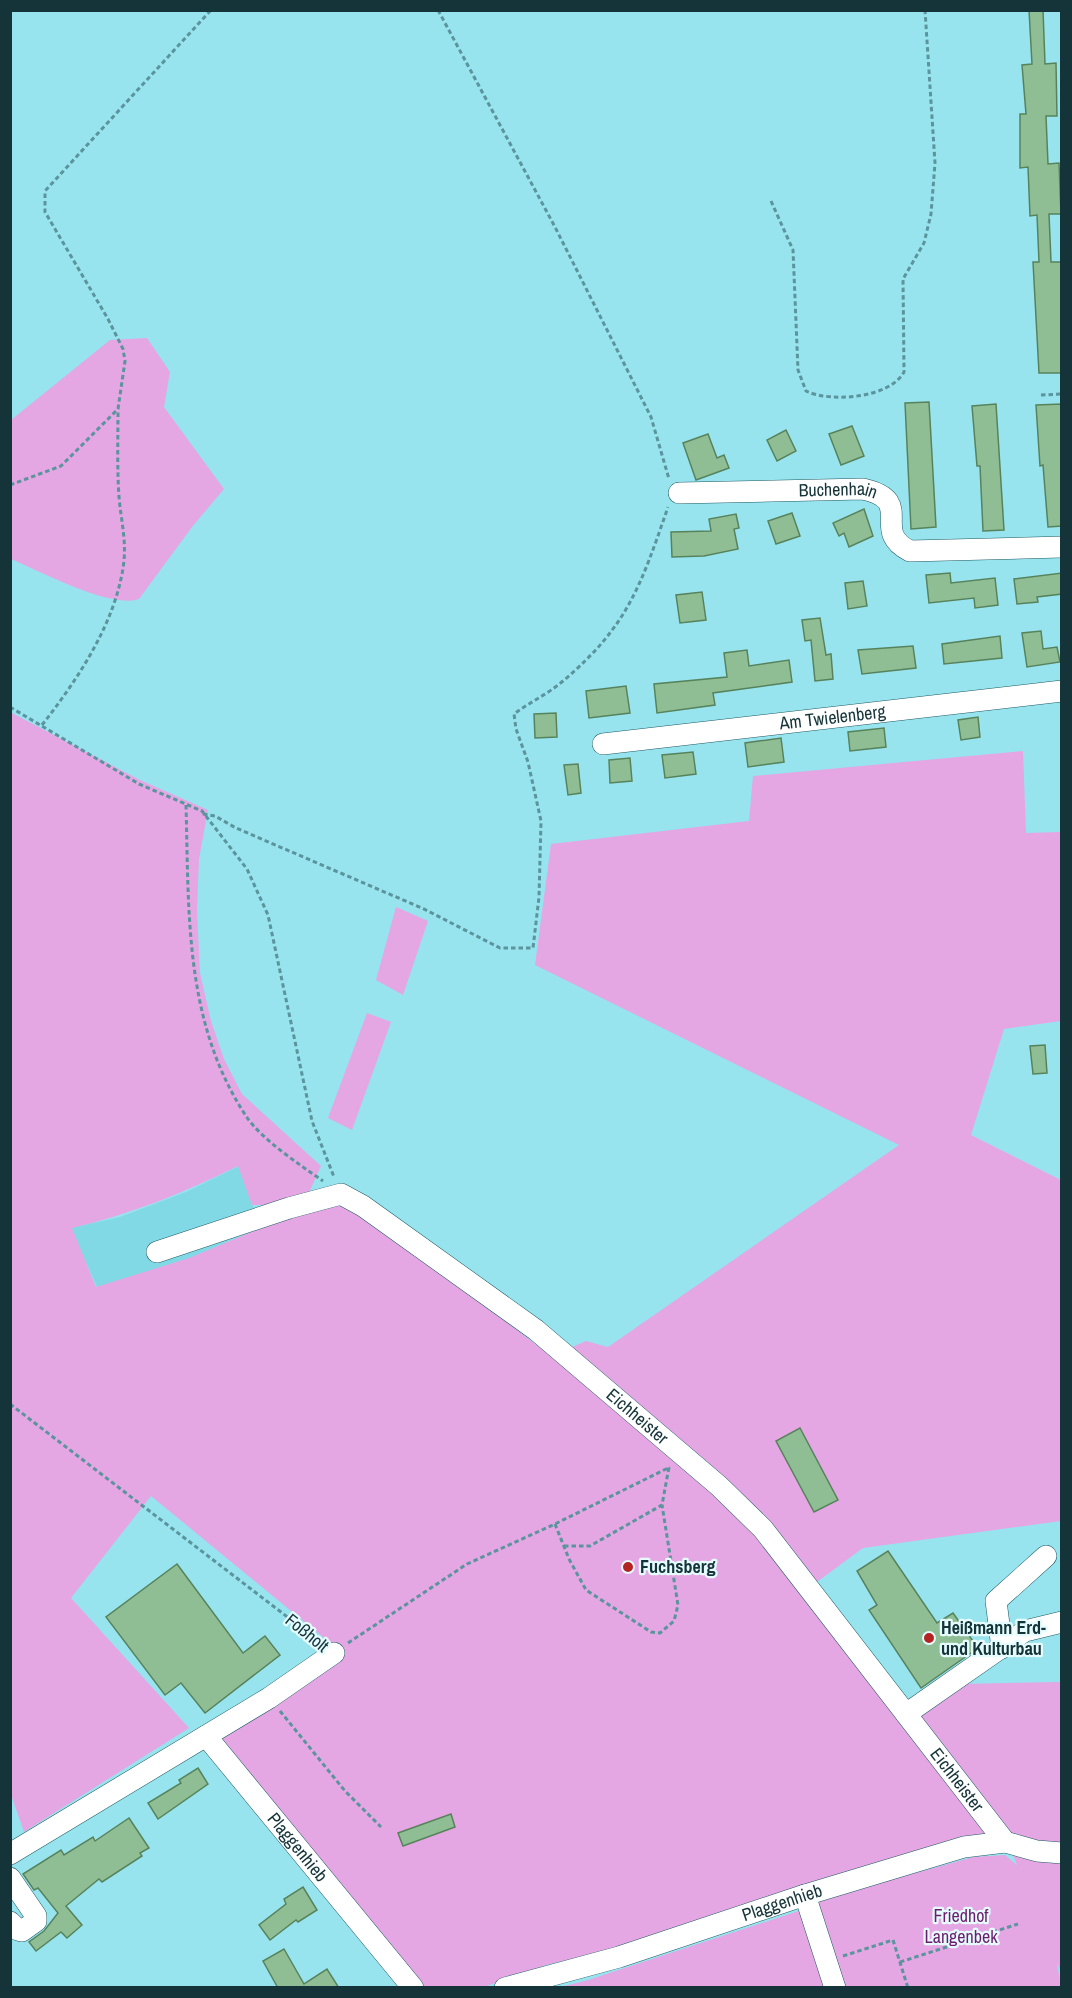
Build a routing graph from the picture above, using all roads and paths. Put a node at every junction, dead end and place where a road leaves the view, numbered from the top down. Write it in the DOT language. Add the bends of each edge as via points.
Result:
graph roads {
  1 [pos="211,10"];
  2 [pos="438,10"];
  3 [pos="925,10"];
  4 [pos="771,201"];
  5 [pos="1062,394"];
  6 [pos="1041,395"];
  7 [pos="118,409"];
  8 [pos="10,485"];
  9 [pos="676,492"];
  10 [pos="1062,547"];
  11 [pos="1062,691"];
  12 [pos="10,707"];
  13 [pos="42,725"];
  14 [pos="603,744"];
  15 [pos="186,804"];
  16 [pos="203,814"];
  17 [pos="341,1194"];
  18 [pos="157,1252"];
  19 [pos="10,1404"];
  20 [pos="669,1467"];
  21 [pos="702,1472"];
  22 [pos="662,1505"];
  23 [pos="555,1524"];
  24 [pos="564,1546"];
  25 [pos="1046,1556"];
  26 [pos="1062,1622"];
  27 [pos="1002,1648"];
  28 [pos="334,1653"];
  29 [pos="269,1698"];
  30 [pos="906,1714"];
  31 [pos="206,1736"];
  32 [pos="381,1827"];
  33 [pos="1005,1842"];
  34 [pos="1062,1853"];
  35 [pos="10,1854"];
  36 [pos="10,1878"];
  37 [pos="805,1895"];
  38 [pos="10,1922"];
  39 [pos="1018,1924"];
  40 [pos="826,1961"];
  41 [pos="900,1962"];
  42 [pos="413,1988"];
  43 [pos="506,1988"];
  44 [pos="835,1988"];
  45 [pos="908,1988"];
  1 -- 7 [label="path" via="45,191 45,212 123,349"];
  2 -- 9 [label="path" via="555,227 651,417"];
  3 -- 4 [label="path" via="935,163 924,243 903,279 904,372 899,381 870,394 819,397 806,391 798,370 792,250"];
  5 -- 6 [label="path"];
  7 -- 8 [label="path" via="61,466"];
  7 -- 13 [label="path" via="124,563 112,611 70,688"];
  9 -- 10 [label="street, Buchenhain" via="863,489 881,493 891,504 892,534 898,545 910,551"];
  9 -- 16 [label="path" via="649,565 620,623 563,681 514,714 541,821 539,897 532,948 500,948 424,909"];
  11 -- 14 [label="street, Am Twielenberg"];
  12 -- 13 [label="path"];
  13 -- 15 [label="path" via="139,784"];
  15 -- 16 [label="path"];
  15 -- 17 [label="path" via="189,927 198,1001 219,1064 247,1118 289,1157"];
  16 -- 17 [label="path" via="247,869 268,915 312,1121"];
  17 -- 18 [label="street"];
  17 -- 21 [label="street, Eichheister" via="536,1330"];
  19 -- 28 [label="path, Foßholt"];
  20 -- 21 [label="path"];
  20 -- 22 [label="path"];
  20 -- 23 [label="path"];
  21 -- 30 [label="street, Eichheister" via="763,1529"];
  22 -- 24 [label="path" via="590,1546"];
  22 -- 24 [label="path" via="678,1605 674,1621 660,1633 651,1632 586,1590"];
  23 -- 24 [label="path"];
  23 -- 28 [label="path" via="467,1564"];
  25 -- 27 [label="street" via="996,1601"];
  26 -- 27 [label="street" via="1025,1631"];
  27 -- 30 [label="street"];
  28 -- 29 [label="street, Foßholt"];
  29 -- 31 [label="street, Foßholt"];
  29 -- 32 [label="path" via="345,1791"];
  30 -- 33 [label="street, Eichheister"];
  31 -- 35 [label="street, Foßholt"];
  31 -- 42 [label="street, Plaggenhieb"];
  33 -- 34 [label="street, Plaggenhieb"];
  33 -- 37 [label="street, Plaggenhieb" via="964,1847"];
  36 -- 38 [label="street" via="36,1921 22,1931"];
  37 -- 40 [label="street"];
  37 -- 43 [label="street, Plaggenhieb" via="619,1957"];
  39 -- 41 [label="path"];
  40 -- 41 [label="path" via="893,1940"];
  40 -- 44 [label="street"];
  41 -- 45 [label="path"];
}
